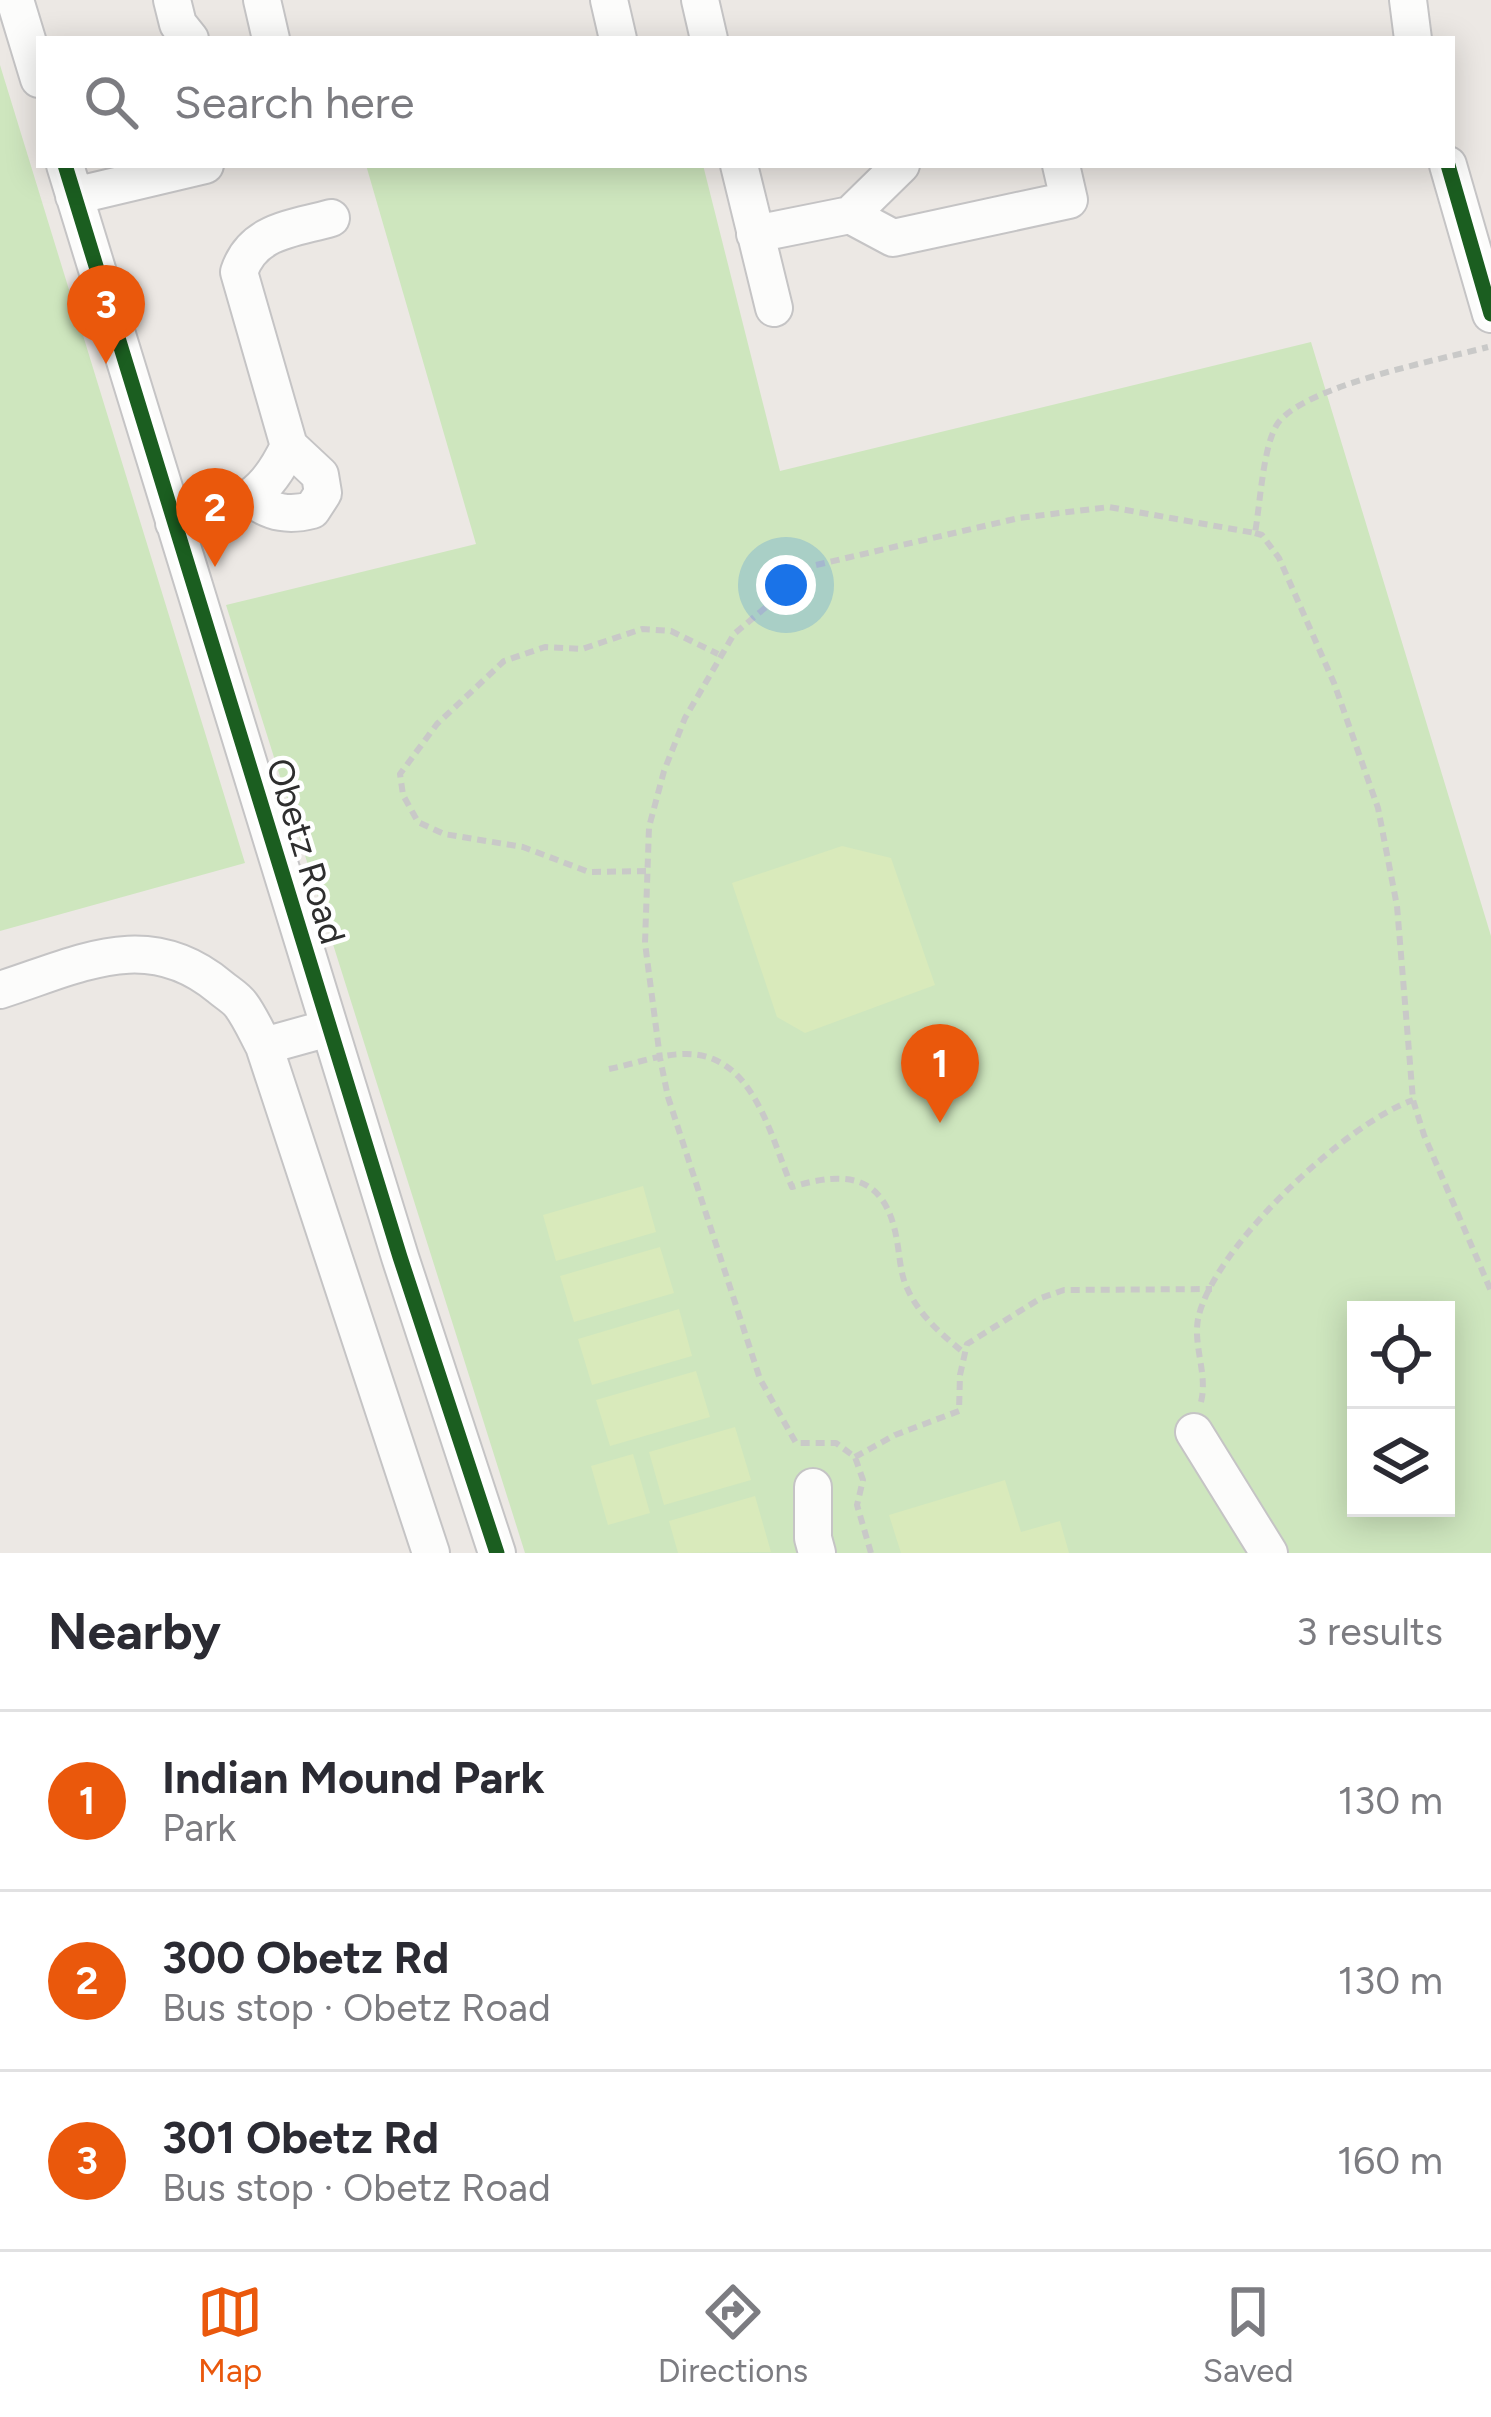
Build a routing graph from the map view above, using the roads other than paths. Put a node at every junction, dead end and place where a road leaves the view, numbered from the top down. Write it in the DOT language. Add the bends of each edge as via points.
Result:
graph roads {
  1 [pos="15,0"];
  2 [pos="172,0"];
  3 [pos="262,0"];
  4 [pos="609,0"];
  5 [pos="700,0"];
  6 [pos="1408,0"];
  7 [pos="188,36"];
  8 [pos="270,36"];
  9 [pos="617,36"];
  10 [pos="708,36"];
  11 [pos="1413,36"];
  12 [pos="36,69"];
  13 [pos="180,168"];
  14 [pos="740,168"];
  15 [pos="898,168"];
  16 [pos="1062,168"];
  17 [pos="1449,168"];
  18 [pos="69,181"];
  19 [pos="850,215"];
  20 [pos="331,218"];
  21 [pos="755,235"];
  22 [pos="774,308"];
  23 [pos="1491,314"];
  24 [pos="289,446"];
  25 [pos="253,500"];
  26 [pos="174,523"];
  27 [pos="0,990"];
  28 [pos="329,1028"];
  29 [pos="264,1046"];
  30 [pos="1194,1432"];
  31 [pos="813,1487"];
  32 [pos="485,1550"];
  33 [pos="430,1553"];
  34 [pos="817,1553"];
  35 [pos="1269,1553"];
  1 -- 12 [label="street"];
  2 -- 7 [label="street"];
  3 -- 8 [label="street"];
  4 -- 9 [label="street"];
  5 -- 10 [label="street"];
  6 -- 11 [label="street"];
  13 -- 18 [label="street"];
  14 -- 21 [label="street"];
  15 -- 19 [label="street"];
  16 -- 19 [label="street" via="1069,200 892,238"];
  17 -- 23 [label="street"];
  18 -- 26 [label="street, Obetz Road"];
  19 -- 21 [label="street"];
  20 -- 24 [label="street" via="261,239 239,272"];
  21 -- 22 [label="street"];
  24 -- 25 [label="street"];
  24 -- 25 [label="street" via="320,475 323,494 312,510 296,514"];
  25 -- 26 [label="street"];
  26 -- 28 [label="street, Obetz Road"];
  27 -- 29 [label="street" via="112,955 170,957 241,1004"];
  28 -- 29 [label="street"];
  28 -- 32 [label="street, Obetz Road"];
  29 -- 33 [label="street"];
  30 -- 35 [label="street"];
  31 -- 34 [label="street"];
}
